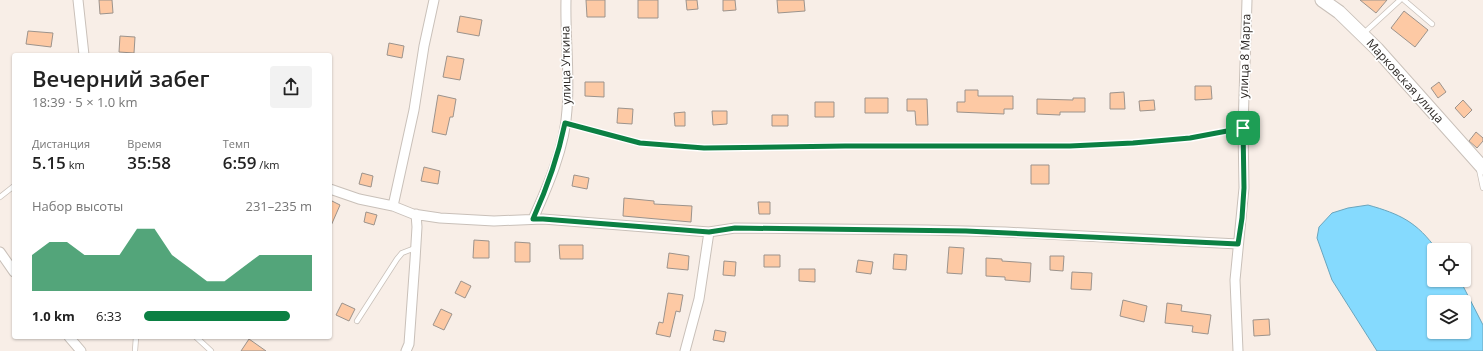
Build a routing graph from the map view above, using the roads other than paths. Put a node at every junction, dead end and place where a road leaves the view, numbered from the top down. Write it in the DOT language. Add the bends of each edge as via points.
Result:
graph roads {
  1 [pos="78,0"];
  2 [pos="434,0"];
  3 [pos="566,0"];
  4 [pos="1247,0"];
  5 [pos="1322,0"];
  6 [pos="1400,0"];
  7 [pos="1404,0"];
  8 [pos="1432,24"];
  9 [pos="1362,34"];
  10 [pos="84,53"];
  11 [pos="565,123"];
  12 [pos="1243,128"];
  13 [pos="1481,166"];
  14 [pos="12,188"];
  15 [pos="1483,188"];
  16 [pos="332,190"];
  17 [pos="0,197"];
  18 [pos="393,206"];
  19 [pos="416,214"];
  20 [pos="533,219"];
  21 [pos="709,232"];
  22 [pos="1238,244"];
  23 [pos="416,248"];
  24 [pos="0,252"];
  25 [pos="12,269"];
  26 [pos="357,321"];
  27 [pos="71,339"];
  28 [pos="136,339"];
  29 [pos="198,339"];
  30 [pos="81,351"];
  31 [pos="135,351"];
  32 [pos="211,351"];
  33 [pos="406,351"];
  34 [pos="685,351"];
  35 [pos="1238,351"];
  1 -- 10 [label="street"];
  2 -- 18 [label="street"];
  3 -- 11 [label="street, улица Уткина" via="568,69"];
  4 -- 12 [label="street, улица 8 Марта"];
  5 -- 9 [label="main road, Марковская улица"];
  6 -- 9 [label="lane"];
  7 -- 8 [label="lane"];
  9 -- 13 [label="main road, Марковская улица"];
  11 -- 12 [label="lane" via="640,143 704,148 1070,146 1190,138"];
  11 -- 20 [label="street, улица Уткина" via="558,155"];
  12 -- 22 [label="street, улица 8 Марта" via="1244,188"];
  13 -- 15 [label="lane"];
  14 -- 17 [label="lane"];
  16 -- 18 [label="street" via="359,199"];
  18 -- 19 [label="street"];
  19 -- 20 [label="street" via="494,221"];
  19 -- 23 [label="street"];
  20 -- 21 [label="street"];
  21 -- 22 [label="street" via="735,228 927,230"];
  21 -- 34 [label="street" via="699,299"];
  22 -- 35 [label="street, улица 8 Марта" via="1235,280"];
  23 -- 26 [label="lane" via="402,253 397,259"];
  23 -- 33 [label="street" via="411,325"];
  24 -- 25 [label="street"];
  27 -- 30 [label="street"];
  28 -- 31 [label="lane"];
  29 -- 32 [label="lane"];
}
